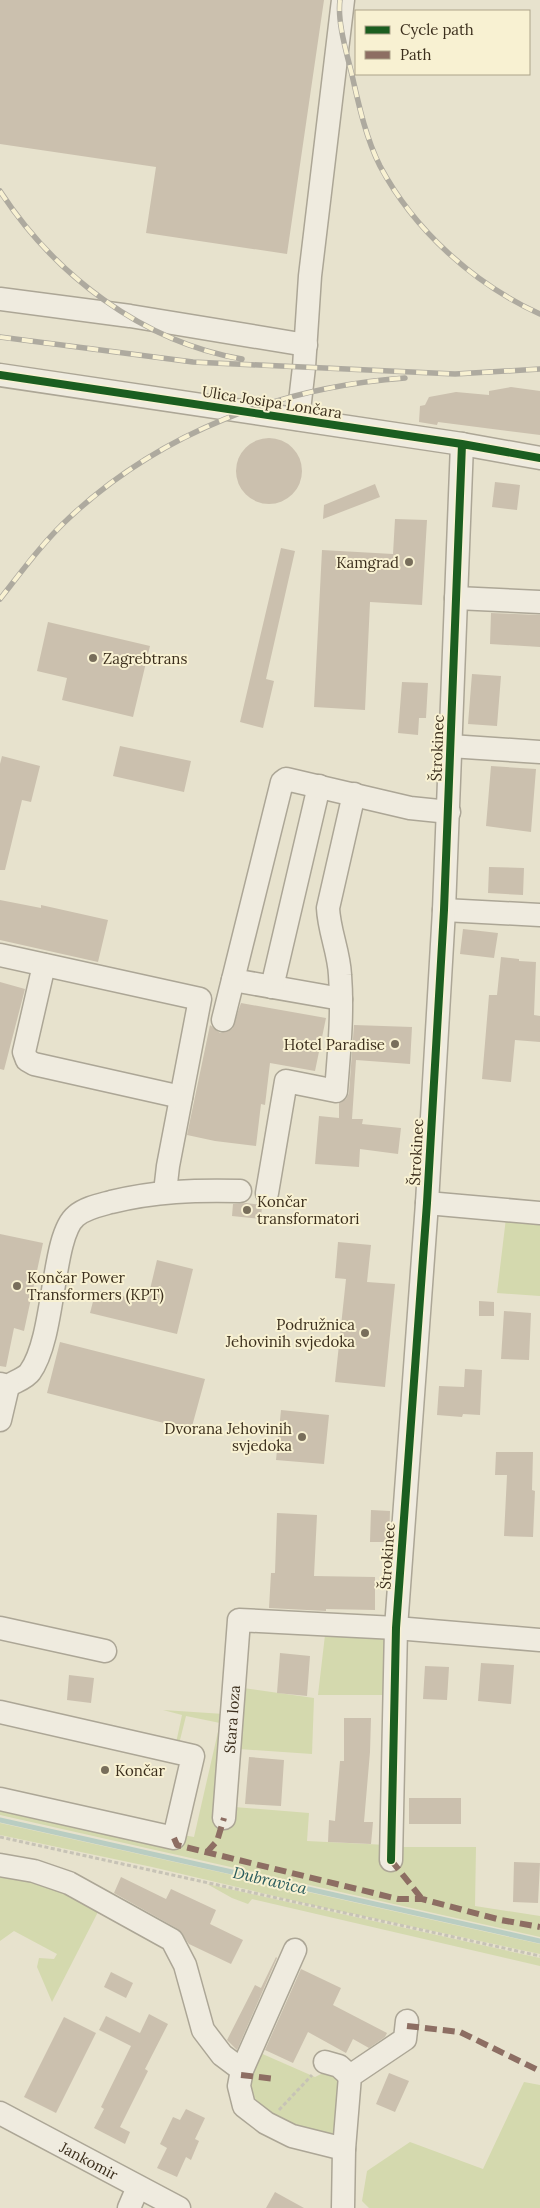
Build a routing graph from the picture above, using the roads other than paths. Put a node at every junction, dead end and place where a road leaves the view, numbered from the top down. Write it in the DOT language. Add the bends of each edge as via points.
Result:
graph roads {
  1 [pos="343,0"];
  2 [pos="0,299"];
  3 [pos="306,345"];
  4 [pos="0,375"];
  5 [pos="298,419"];
  6 [pos="462,444"];
  7 [pos="540,458"];
  8 [pos="456,598"];
  9 [pos="540,602"];
  10 [pos="450,746"];
  11 [pos="540,752"];
  12 [pos="319,786"];
  13 [pos="354,794"];
  14 [pos="449,812"];
  15 [pos="444,910"];
  16 [pos="540,915"];
  17 [pos="0,955"];
  18 [pos="44,965"];
  19 [pos="233,980"];
  20 [pos="272,987"];
  21 [pos="341,999"];
  22 [pos="223,1020"];
  23 [pos="181,1097"];
  24 [pos="240,1191"];
  25 [pos="165,1192"];
  26 [pos="267,1193"];
  27 [pos="426,1203"];
  28 [pos="540,1213"];
  29 [pos="4,1385"];
  30 [pos="0,1420"];
  31 [pos="0,1628"];
  32 [pos="396,1628"];
  33 [pos="540,1640"];
  34 [pos="105,1651"];
  35 [pos="0,1712"];
  36 [pos="0,1799"];
  37 [pos="224,1818"];
  38 [pos="391,1860"];
  39 [pos="0,1865"];
  40 [pos="296,1950"];
  41 [pos="407,2022"];
  42 [pos="325,2062"];
  43 [pos="242,2070"];
  44 [pos="350,2076"];
  45 [pos="0,2113"];
  46 [pos="344,2149"];
  47 [pos="138,2187"];
  48 [pos="129,2208"];
  49 [pos="179,2208"];
  50 [pos="343,2208"];
  1 -- 3 [label="street" via="310,276"];
  2 -- 3 [label="street" via="130,316"];
  3 -- 5 [label="street"];
  4 -- 5 [label="street, Ulica Josipa Lončara"];
  5 -- 6 [label="street, Ulica Josipa Lončara"];
  6 -- 7 [label="street, Ulica Josipa Lončara"];
  6 -- 8 [label="street, Štrokinec"];
  8 -- 9 [label="street"];
  8 -- 10 [label="street, Štrokinec"];
  10 -- 11 [label="street"];
  10 -- 14 [label="street, Štrokinec"];
  12 -- 13 [label="street"];
  12 -- 19 [label="street" via="286,779 282,782"];
  12 -- 20 [label="street"];
  13 -- 14 [label="street" via="410,808"];
  13 -- 21 [label="street" via="328,908 328,922 337,948"];
  14 -- 15 [label="street, Štrokinec"];
  15 -- 16 [label="street"];
  15 -- 27 [label="street, Štrokinec"];
  17 -- 18 [label="street"];
  18 -- 23 [label="street" via="24,1052 27,1060"];
  18 -- 23 [label="street" via="200,999"];
  19 -- 20 [label="street"];
  19 -- 22 [label="street"];
  20 -- 21 [label="street"];
  21 -- 26 [label="street" via="336,1091 286,1081"];
  23 -- 25 [label="street"];
  24 -- 25 [label="street"];
  25 -- 29 [label="street" via="96,1206 75,1216 64,1235 44,1344 30,1373"];
  27 -- 28 [label="street"];
  27 -- 32 [label="street, Štrokinec"];
  29 -- 30 [label="street"];
  31 -- 34 [label="street"];
  32 -- 33 [label="street"];
  32 -- 37 [label="street, Stara loza" via="239,1620"];
  32 -- 38 [label="street, Štrokinec"];
  35 -- 36 [label="street" via="193,1756 174,1838"];
  39 -- 43 [label="street" via="34,1870 69,1884 172,1940 185,1965 203,2030 222,2055"];
  40 -- 43 [label="street"];
  41 -- 44 [label="street" via="405,2039"];
  42 -- 44 [label="street" via="339,2066"];
  43 -- 46 [label="street" via="239,2086 244,2106 266,2123 292,2136"];
  44 -- 46 [label="street"];
  45 -- 47 [label="street, Jankomir"];
  46 -- 50 [label="street"];
  47 -- 48 [label="street"];
  47 -- 49 [label="street, Jankomir"];
}
